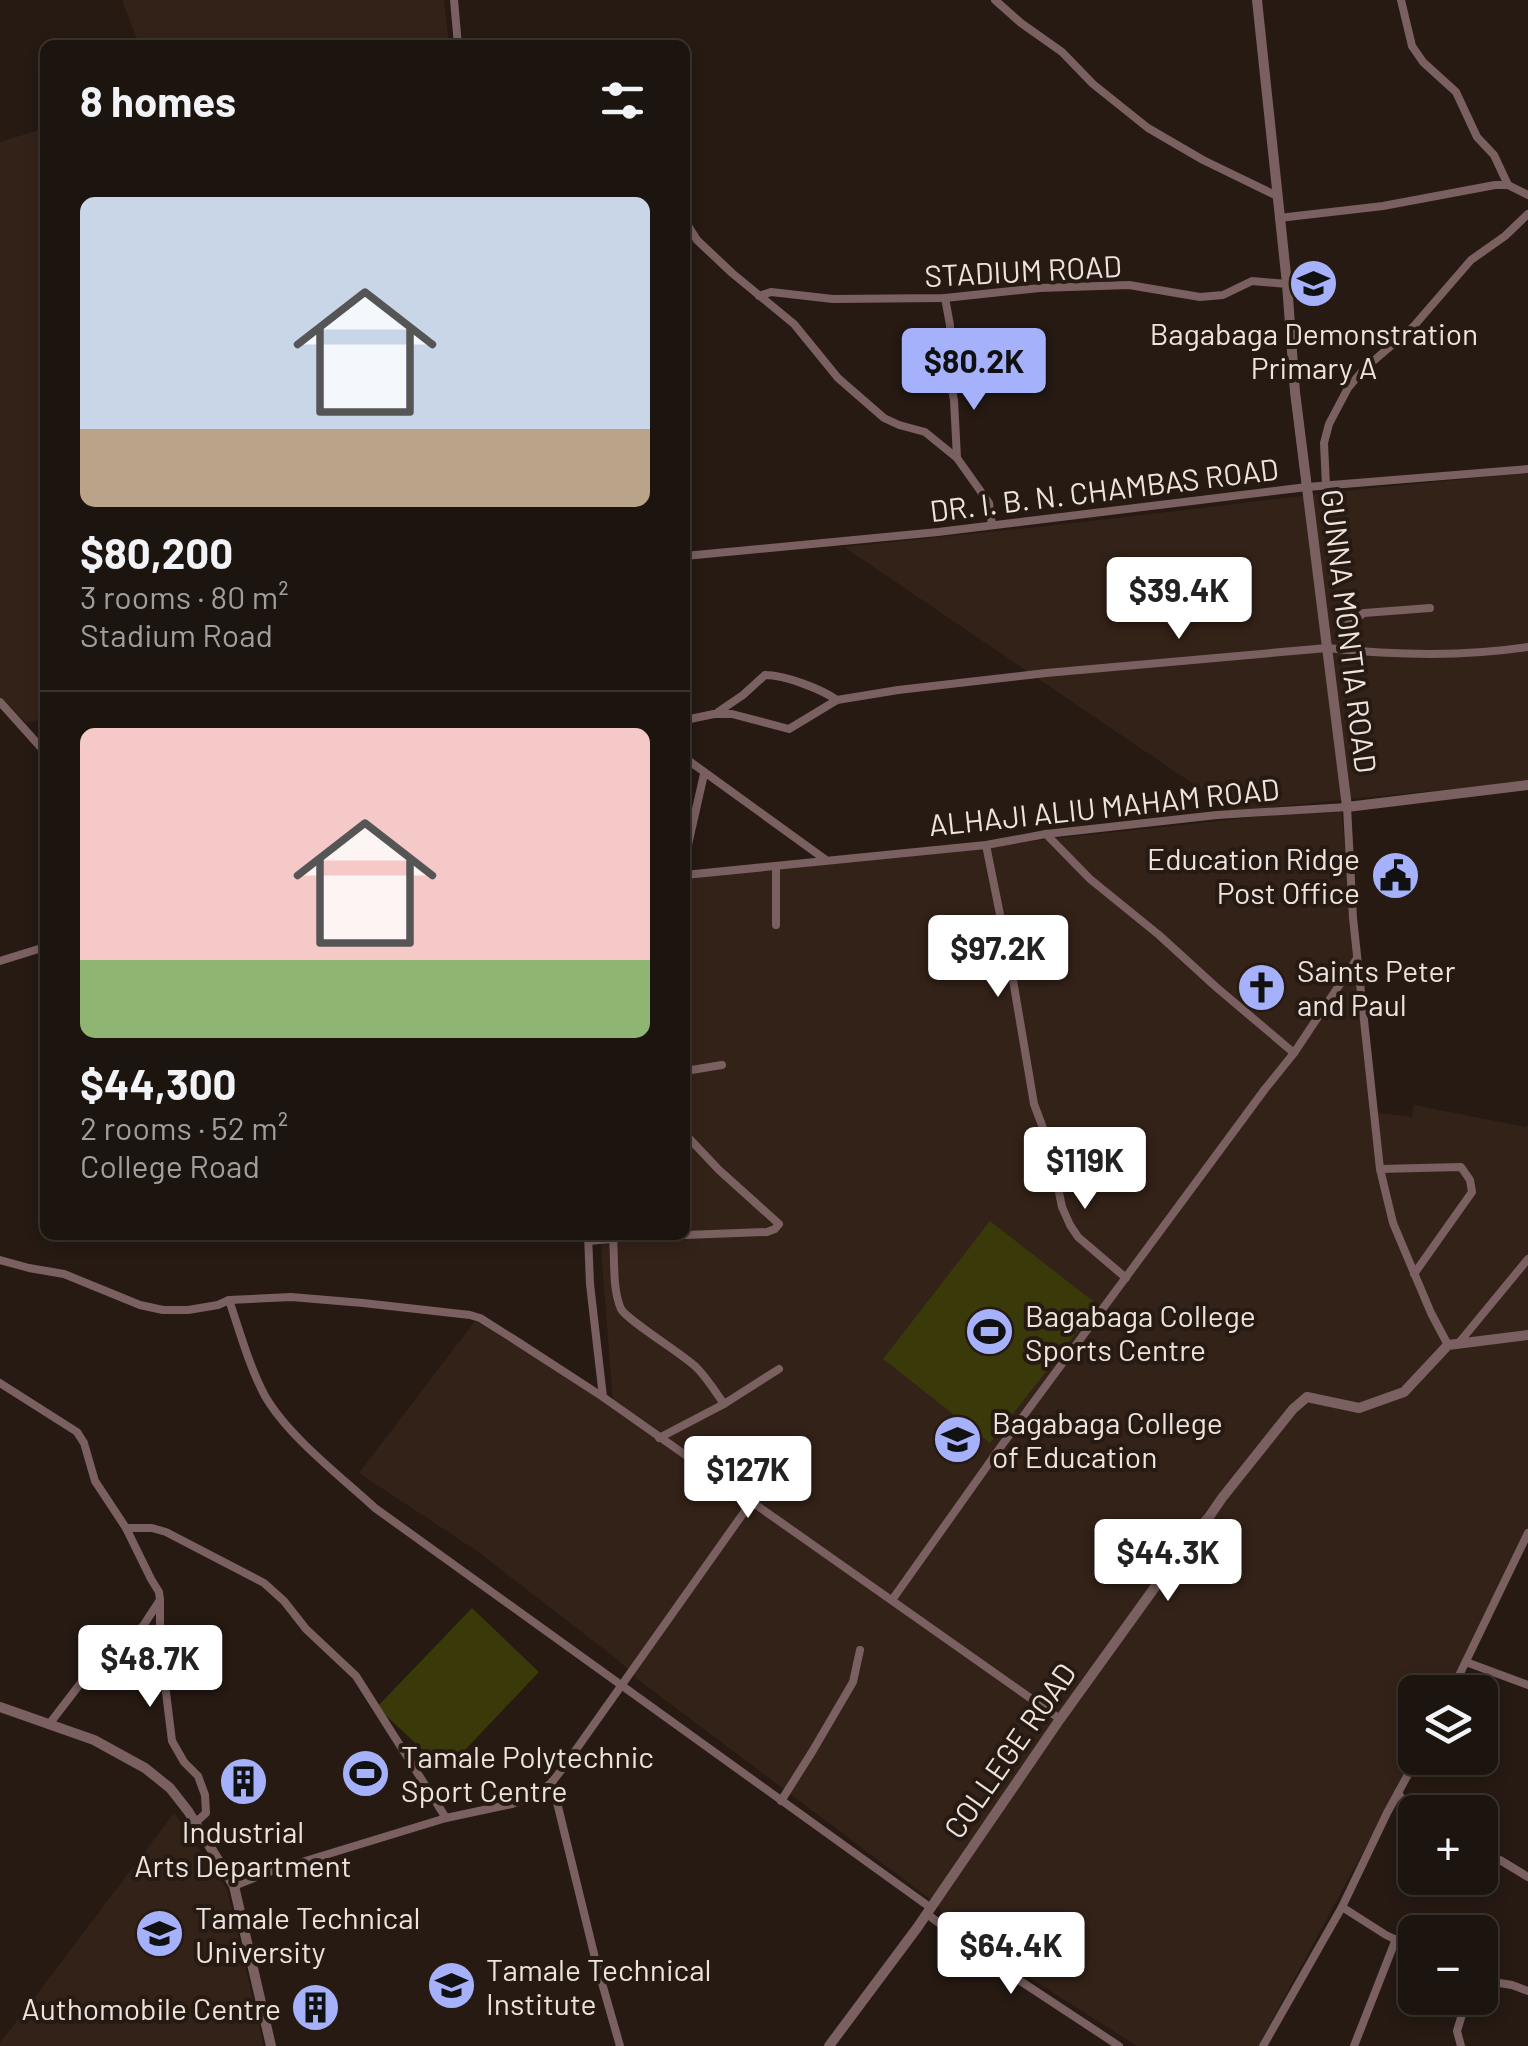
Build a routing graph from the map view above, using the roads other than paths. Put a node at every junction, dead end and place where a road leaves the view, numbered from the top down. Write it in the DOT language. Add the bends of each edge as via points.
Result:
graph roads {
  1 [pos="454,0"];
  2 [pos="995,0"];
  3 [pos="1257,0"];
  4 [pos="1401,0"];
  5 [pos="458,40"];
  6 [pos="1508,185"];
  7 [pos="1528,195"];
  8 [pos="1277,196"];
  9 [pos="1528,214"];
  10 [pos="1279,218"];
  11 [pos="690,229"];
  12 [pos="1287,284"];
  13 [pos="759,296"];
  14 [pos="945,298"];
  15 [pos="957,458"];
  16 [pos="1528,469"];
  17 [pos="1326,486"];
  18 [pos="1307,487"];
  19 [pos="992,525"];
  20 [pos="690,555"];
  21 [pos="1430,608"];
  22 [pos="1528,647"];
  23 [pos="1327,648"];
  24 [pos="1345,650"];
  25 [pos="837,700"];
  26 [pos="0,702"];
  27 [pos="714,714"];
  28 [pos="690,719"];
  29 [pos="40,746"];
  30 [pos="690,762"];
  31 [pos="704,774"];
  32 [pos="1528,785"];
  33 [pos="1347,807"];
  34 [pos="1046,834"];
  35 [pos="690,836"];
  36 [pos="986,845"];
  37 [pos="826,860"];
  38 [pos="776,868"];
  39 [pos="690,875"];
  40 [pos="776,925"];
  41 [pos="40,949"];
  42 [pos="1357,959"];
  43 [pos="0,961"];
  44 [pos="1294,1053"];
  45 [pos="722,1065"];
  46 [pos="690,1070"];
  47 [pos="690,1139"];
  48 [pos="1380,1170"];
  49 [pos="690,1235"];
  50 [pos="588,1240"];
  51 [pos="614,1240"];
  52 [pos="1528,1259"];
  53 [pos="0,1260"];
  54 [pos="1414,1274"];
  55 [pos="1126,1278"];
  56 [pos="229,1300"];
  57 [pos="1528,1335"];
  58 [pos="1453,1345"];
  59 [pos="779,1369"];
  60 [pos="0,1383"];
  61 [pos="603,1398"];
  62 [pos="724,1404"];
  63 [pos="659,1438"];
  64 [pos="752,1501"];
  65 [pos="126,1528"];
  66 [pos="1528,1533"];
  67 [pos="160,1600"];
  68 [pos="892,1600"];
  69 [pos="860,1650"];
  70 [pos="1466,1662"];
  71 [pos="1460,1675"];
  72 [pos="1528,1684"];
  73 [pos="621,1686"];
  74 [pos="0,1707"];
  75 [pos="1060,1719"];
  76 [pos="50,1724"];
  77 [pos="1408,1775"];
  78 [pos="552,1782"];
  79 [pos="1398,1793"];
  80 [pos="781,1800"];
  81 [pos="446,1818"];
  82 [pos="195,1823"];
  83 [pos="1498,1859"];
  84 [pos="1528,1878"];
  85 [pos="234,1886"];
  86 [pos="1342,1907"];
  87 [pos="929,1911"];
  88 [pos="1396,1940"];
  89 [pos="1498,1982"];
  90 [pos="1528,1991"];
  91 [pos="1462,2015"];
  92 [pos="271,2046"];
  93 [pos="620,2046"];
  94 [pos="829,2046"];
  95 [pos="1119,2046"];
  96 [pos="1263,2046"];
  97 [pos="1354,2046"];
  98 [pos="1462,2046"];
  1 -- 5 [label="street"];
  2 -- 8 [label="street" via="1148,128"];
  3 -- 8 [label="street, GUNNA MONTIA ROAD"];
  4 -- 6 [label="street" via="1412,46 1456,92"];
  6 -- 7 [label="street"];
  6 -- 10 [label="street"];
  8 -- 10 [label="street, GUNNA MONTIA ROAD"];
  9 -- 17 [label="street" via="1471,260 1348,388 1324,442"];
  10 -- 12 [label="street, GUNNA MONTIA ROAD"];
  11 -- 13 [label="street"];
  12 -- 14 [label="street, STADIUM ROAD" via="1252,281 1200,297 1129,285"];
  12 -- 18 [label="street, GUNNA MONTIA ROAD"];
  13 -- 14 [label="street, STADIUM ROAD"];
  13 -- 15 [label="street" via="884,418 926,432"];
  14 -- 15 [label="street"];
  15 -- 19 [label="street" via="989,504"];
  16 -- 17 [label="street, DR. I. B. N. CHAMBAS ROAD"];
  17 -- 18 [label="street, DR. I. B. N. CHAMBAS ROAD"];
  18 -- 19 [label="street, DR. I. B. N. CHAMBAS ROAD"];
  18 -- 23 [label="street, GUNNA MONTIA ROAD"];
  19 -- 20 [label="street, DR. I. B. N. CHAMBAS ROAD"];
  21 -- 24 [label="street" via="1364,612 1347,624"];
  22 -- 24 [label="street"];
  23 -- 24 [label="street"];
  23 -- 25 [label="street"];
  23 -- 33 [label="street, GUNNA MONTIA ROAD"];
  25 -- 27 [label="street" via="789,729"];
  25 -- 27 [label="street" via="765,676"];
  26 -- 29 [label="street"];
  27 -- 28 [label="street"];
  30 -- 31 [label="street"];
  31 -- 35 [label="street"];
  31 -- 37 [label="street"];
  32 -- 33 [label="street, ALHAJI ALIU MAHAM ROAD"];
  33 -- 34 [label="street, ALHAJI ALIU MAHAM ROAD"];
  33 -- 42 [label="street, GUNNA MONTIA ROAD"];
  34 -- 36 [label="street, ALHAJI ALIU MAHAM ROAD"];
  34 -- 44 [label="street" via="1090,880"];
  36 -- 37 [label="street, ALHAJI ALIU MAHAM ROAD"];
  36 -- 55 [label="street" via="1034,1104 1062,1207 1078,1237"];
  37 -- 38 [label="street, ALHAJI ALIU MAHAM ROAD"];
  38 -- 39 [label="street, ALHAJI ALIU MAHAM ROAD"];
  38 -- 40 [label="street"];
  41 -- 43 [label="street"];
  42 -- 44 [label="street"];
  42 -- 48 [label="street, GUNNA MONTIA ROAD"];
  44 -- 55 [label="street"];
  45 -- 46 [label="street"];
  47 -- 49 [label="street" via="779,1224 767,1232"];
  48 -- 54 [label="street, GUNNA MONTIA ROAD"];
  48 -- 54 [label="street" via="1461,1167 1470,1180 1472,1192"];
  50 -- 61 [label="street"];
  51 -- 62 [label="street" via="626,1316 695,1366"];
  52 -- 58 [label="street"];
  53 -- 56 [label="street" via="64,1274 163,1310"];
  54 -- 58 [label="street, GUNNA MONTIA ROAD"];
  55 -- 68 [label="street"];
  56 -- 61 [label="street" via="291,1298 470,1315"];
  56 -- 73 [label="street" via="265,1395 318,1456 375,1508"];
  57 -- 58 [label="street"];
  58 -- 75 [label="street, COLLEGE ROAD" via="1404,1392 1359,1408 1308,1398 1293,1409"];
  59 -- 62 [label="street"];
  60 -- 65 [label="street" via="77,1432 95,1480"];
  61 -- 63 [label="street"];
  62 -- 63 [label="street"];
  63 -- 64 [label="street"];
  64 -- 68 [label="street"];
  64 -- 73 [label="street"];
  65 -- 67 [label="street"];
  65 -- 81 [label="street" via="166,1532 264,1583 284,1601 356,1676"];
  66 -- 70 [label="street"];
  67 -- 76 [label="street" via="144,1626 80,1684"];
  67 -- 82 [label="street" via="172,1740 205,1795 206,1813"];
  68 -- 75 [label="street"];
  69 -- 80 [label="street" via="852,1682"];
  70 -- 71 [label="street"];
  70 -- 72 [label="street"];
  73 -- 78 [label="street"];
  73 -- 80 [label="street"];
  74 -- 76 [label="street"];
  75 -- 87 [label="street, COLLEGE ROAD"];
  76 -- 82 [label="street" via="145,1768 170,1788"];
  77 -- 79 [label="street"];
  78 -- 81 [label="street" via="512,1804"];
  78 -- 93 [label="street"];
  79 -- 86 [label="street"];
  80 -- 87 [label="street"];
  81 -- 85 [label="street"];
  82 -- 85 [label="street"];
  83 -- 84 [label="street"];
  85 -- 92 [label="street"];
  86 -- 88 [label="street"];
  86 -- 96 [label="street"];
  87 -- 94 [label="street, COLLEGE ROAD"];
  87 -- 95 [label="street" via="984,1957"];
  88 -- 97 [label="street"];
  89 -- 90 [label="street"];
  91 -- 98 [label="street"];
}
